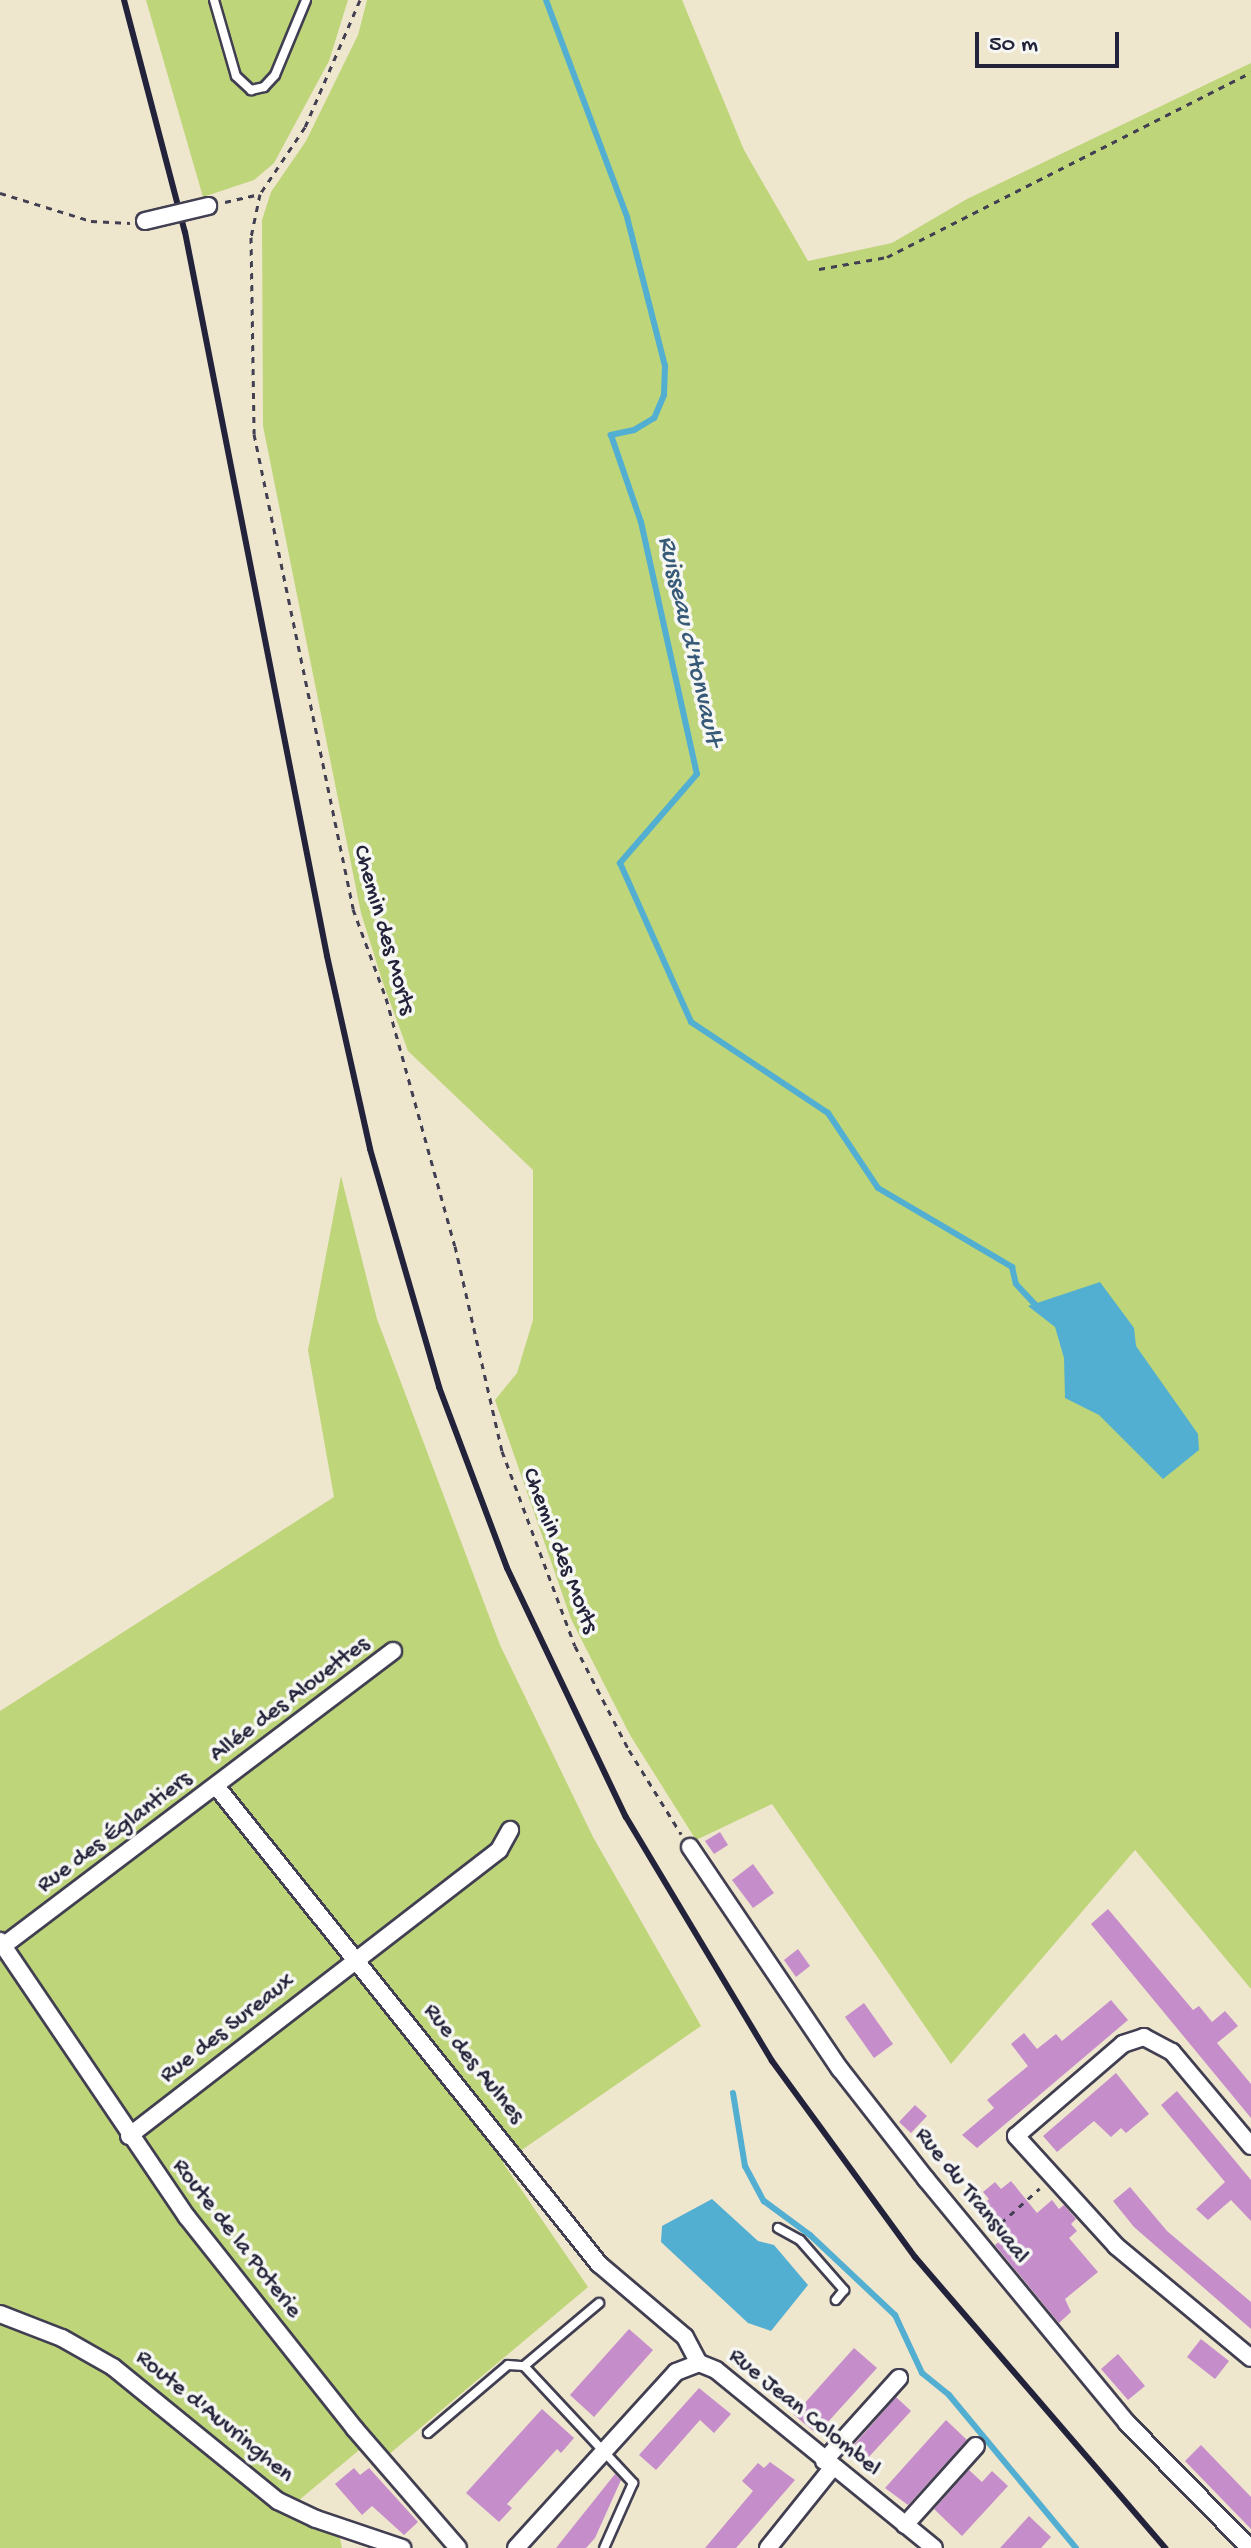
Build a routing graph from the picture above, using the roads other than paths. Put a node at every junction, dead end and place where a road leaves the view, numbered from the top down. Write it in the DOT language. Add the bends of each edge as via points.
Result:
graph roads {
  1 [pos="214,0"];
  2 [pos="306,0"];
  3 [pos="208,206"];
  4 [pos="145,221"];
  5 [pos="393,1651"];
  6 [pos="216,1786"];
  7 [pos="510,1830"];
  8 [pos="690,1847"];
  9 [pos="2,1944"];
  10 [pos="356,1960"];
  11 [pos="129,2136"];
  12 [pos="1251,2146"];
  13 [pos="778,2228"];
  14 [pos="836,2300"];
  15 [pos="599,2303"];
  16 [pos="0,2314"];
  17 [pos="1251,2358"];
  18 [pos="699,2363"];
  19 [pos="524,2366"];
  20 [pos="899,2378"];
  21 [pos="428,2433"];
  22 [pos="976,2446"];
  23 [pos="602,2454"];
  24 [pos="828,2465"];
  25 [pos="905,2525"];
  26 [pos="402,2548"];
  27 [pos="458,2548"];
  28 [pos="516,2548"];
  29 [pos="604,2548"];
  30 [pos="768,2548"];
  31 [pos="934,2548"];
  32 [pos="1250,2548"];
  1 -- 2 [label="lane" via="236,76 245,87 258,90 280,67"];
  3 -- 4 [label="street, bridge"];
  5 -- 6 [label="street, Allée des Alouettes"];
  6 -- 9 [label="street, Rue des Églantiers"];
  6 -- 10 [label="street, Rue des Aulnes"];
  7 -- 10 [label="street, Rue des Sureaux" via="499,1850"];
  8 -- 32 [label="street, Rue du Transvaal" via="840,2069 978,2244 1127,2423"];
  9 -- 11 [label="street, Route de la Poterie"];
  10 -- 11 [label="street, Rue des Sureaux"];
  10 -- 18 [label="street, Rue des Aulnes" via="599,2264 685,2337"];
  11 -- 27 [label="street, Route de la Poterie" via="285,2342"];
  12 -- 17 [label="street" via="1172,2052 1144,2037 1123,2044 1016,2136 1129,2258"];
  13 -- 14 [label="lane" via="800,2240 844,2290"];
  15 -- 19 [label="lane"];
  16 -- 26 [label="street, Route d'Auvringhen" via="62,2338 113,2367 278,2501"];
  18 -- 23 [label="street, Rue Jean Colombel" via="676,2372"];
  18 -- 24 [label="street, Rue Jean Colombel" via="716,2370"];
  19 -- 21 [label="lane" via="508,2365"];
  19 -- 23 [label="lane"];
  20 -- 24 [label="street"];
  22 -- 25 [label="street"];
  23 -- 28 [label="street, Rue Jean Colombel"];
  23 -- 29 [label="lane" via="633,2483"];
  24 -- 25 [label="street, Rue Jean Colombel"];
  24 -- 30 [label="street"];
  25 -- 31 [label="street, Rue Jean Colombel"];
}
